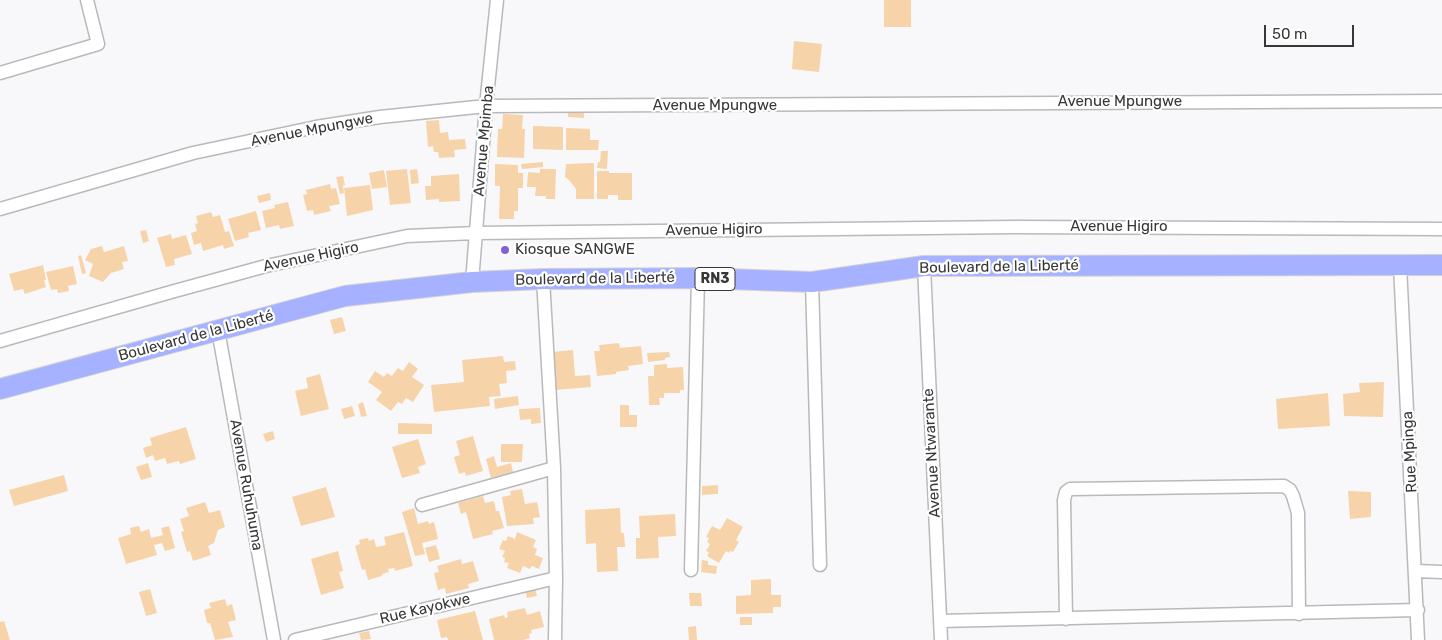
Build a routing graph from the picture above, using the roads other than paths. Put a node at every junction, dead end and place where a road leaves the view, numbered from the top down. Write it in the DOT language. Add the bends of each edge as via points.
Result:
graph roads {
  1 [pos="87,0"];
  2 [pos="497,0"];
  3 [pos="0,73"];
  4 [pos="1442,101"];
  5 [pos="486,106"];
  6 [pos="0,208"];
  7 [pos="1442,229"];
  8 [pos="476,233"];
  9 [pos="1400,265"];
  10 [pos="1442,265"];
  11 [pos="924,266"];
  12 [pos="544,278"];
  13 [pos="698,278"];
  14 [pos="472,282"];
  15 [pos="812,282"];
  16 [pos="218,330"];
  17 [pos="0,341"];
  18 [pos="0,390"];
  19 [pos="554,468"];
  20 [pos="422,505"];
  21 [pos="820,566"];
  22 [pos="691,570"];
  23 [pos="1416,572"];
  24 [pos="1442,572"];
  25 [pos="556,578"];
  26 [pos="1418,610"];
  27 [pos="1299,614"];
  28 [pos="1066,619"];
  29 [pos="940,621"];
  30 [pos="274,640"];
  31 [pos="295,640"];
  32 [pos="555,640"];
  33 [pos="941,640"];
  34 [pos="1418,640"];
  1 -- 3 [label="street" via="98,44"];
  2 -- 5 [label="street, Avenue Mpimba"];
  4 -- 5 [label="street, Avenue Mpungwe"];
  5 -- 6 [label="street, Avenue Mpungwe" via="316,127 193,153"];
  5 -- 8 [label="street, Avenue Mpimba"];
  7 -- 8 [label="street, Avenue Higiro" via="1015,227"];
  8 -- 14 [label="street, Avenue Mpimba"];
  8 -- 17 [label="street, Avenue Higiro" via="407,236 266,266"];
  9 -- 10 [label="highway, Boulevard de la Liberté / RN3"];
  9 -- 11 [label="highway, Boulevard de la Liberté / RN3"];
  9 -- 23 [label="street, Rue Mpinga"];
  11 -- 15 [label="highway, Boulevard de la Liberté / RN3"];
  11 -- 29 [label="street, Avenue Ntwarante"];
  12 -- 13 [label="highway, Boulevard de la Liberté / RN3"];
  12 -- 14 [label="highway, Boulevard de la Liberté / RN3"];
  12 -- 19 [label="street"];
  13 -- 15 [label="highway, Boulevard de la Liberté / RN3"];
  13 -- 22 [label="street"];
  14 -- 16 [label="highway, Boulevard de la Liberté / RN3" via="345,296"];
  15 -- 21 [label="street"];
  16 -- 18 [label="highway, Boulevard de la Liberté / RN3"];
  16 -- 30 [label="street, Avenue Ruhuhuma"];
  19 -- 20 [label="street"];
  19 -- 25 [label="street"];
  23 -- 24 [label="street"];
  23 -- 26 [label="street, Rue Mpinga"];
  25 -- 31 [label="street, Rue Kayokwe"];
  25 -- 32 [label="street"];
  26 -- 27 [label="street"];
  26 -- 34 [label="street, Rue Mpinga"];
  27 -- 28 [label="street"];
  27 -- 28 [label="street" via="1298,513 1290,490 1284,486 1070,489 1064,500"];
  28 -- 29 [label="street"];
  29 -- 33 [label="street, Avenue Ntwarante"];
}
